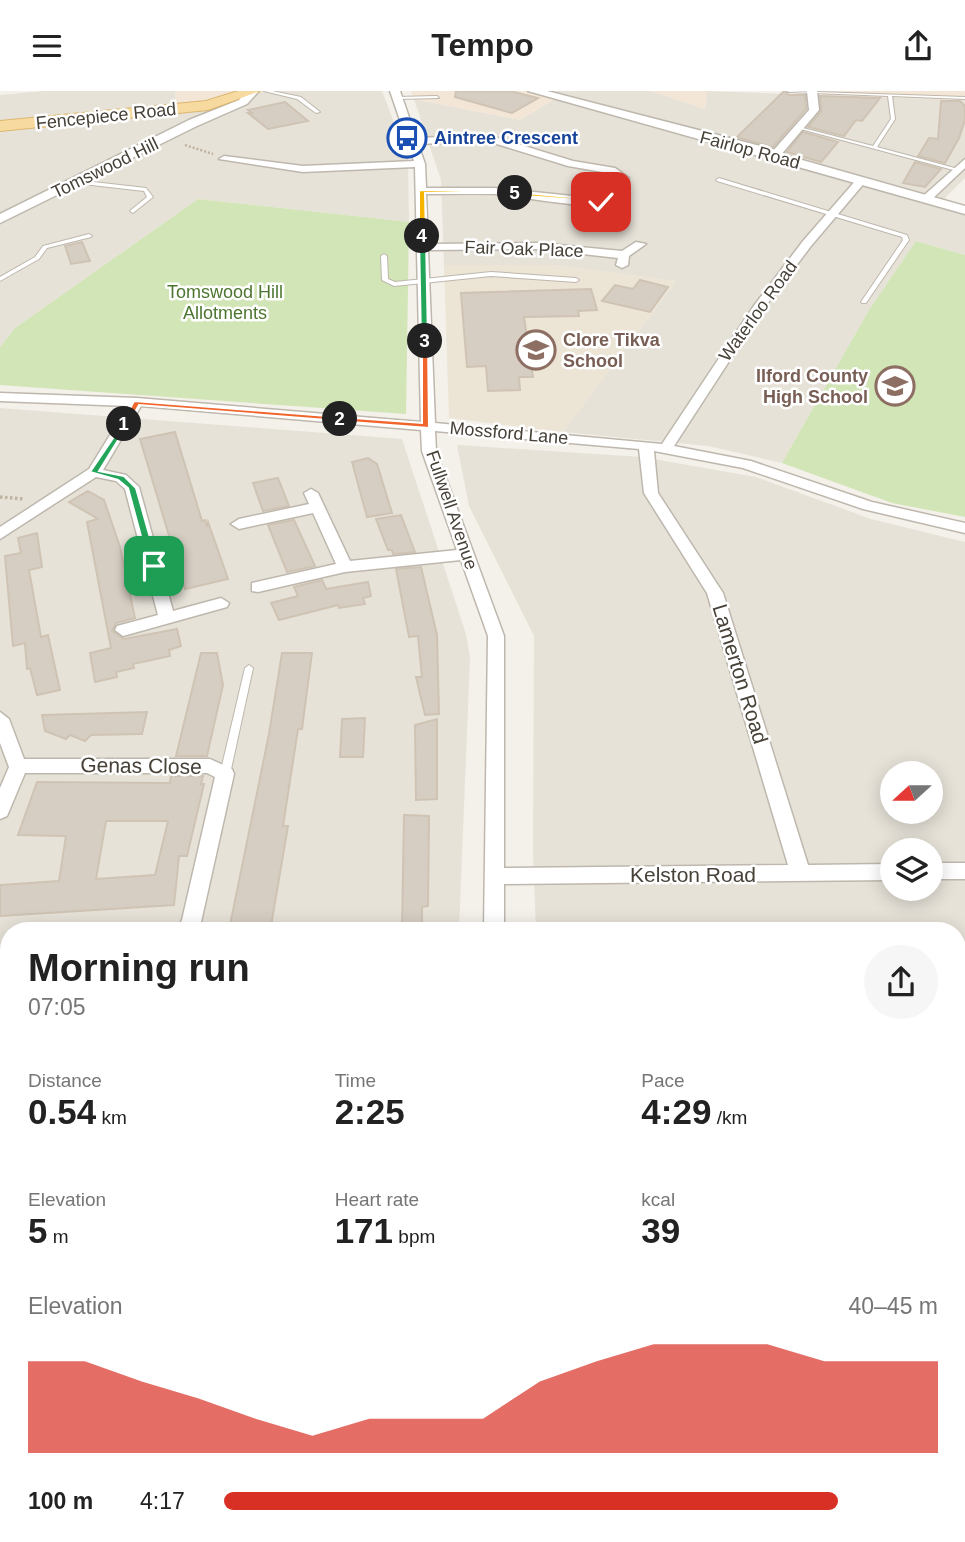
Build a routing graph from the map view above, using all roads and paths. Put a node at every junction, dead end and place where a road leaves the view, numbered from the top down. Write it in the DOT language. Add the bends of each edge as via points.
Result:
graph roads {
  1 [pos="252,91"];
  2 [pos="266,91"];
  3 [pos="534,91"];
  4 [pos="789,91"];
  5 [pos="812,92"];
  6 [pos="396,94"];
  7 [pos="890,95"];
  8 [pos="437,97"];
  9 [pos="965,98"];
  10 [pos="318,112"];
  11 [pos="192,115"];
  12 [pos="0,126"];
  13 [pos="799,128"];
  14 [pos="164,139"];
  15 [pos="412,141"];
  16 [pos="874,148"];
  17 [pos="776,154"];
  18 [pos="224,159"];
  19 [pos="420,164"];
  20 [pos="962,166"];
  21 [pos="719,180"];
  22 [pos="861,181"];
  23 [pos="76,182"];
  24 [pos="422,191"];
  25 [pos="926,199"];
  26 [pos="965,210"];
  27 [pos="133,211"];
  28 [pos="832,213"];
  29 [pos="0,219"];
  30 [pos="89,236"];
  31 [pos="640,244"];
  32 [pos="422,247"];
  33 [pos="384,256"];
  34 [pos="0,279"];
  35 [pos="423,280"];
  36 [pos="576,280"];
  37 [pos="864,302"];
  38 [pos="0,397"];
  39 [pos="137,402"];
  40 [pos="426,426"];
  41 [pos="646,446"];
  42 [pos="666,448"];
  43 [pos="94,472"];
  44 [pos="239,524"];
  45 [pos="965,528"];
  46 [pos="0,534"];
  47 [pos="468,554"];
  48 [pos="345,567"];
  49 [pos="257,587"];
  50 [pos="221,603"];
  51 [pos="167,618"];
  52 [pos="123,630"];
  53 [pos="249,669"];
  54 [pos="0,719"];
  55 [pos="18,767"];
  56 [pos="225,774"];
  57 [pos="0,811"];
  58 [pos="943,871"];
  59 [pos="965,871"];
  60 [pos="880,872"];
  61 [pos="801,874"];
  62 [pos="494,876"];
  63 [pos="192,922"];
  64 [pos="494,922"];
  1 -- 11 [label="main road, Fencepiece Road"];
  2 -- 10 [label="lane" via="299,98"];
  3 -- 17 [label="street, Fairlop Road"];
  4 -- 5 [label="lane"];
  5 -- 7 [label="lane"];
  5 -- 13 [label="street" via="814,110"];
  6 -- 8 [label="lane"];
  6 -- 15 [label="street, Fullwell Avenue"];
  7 -- 9 [label="lane"];
  7 -- 16 [label="lane" via="893,119"];
  11 -- 12 [label="main road, Fencepiece Road"];
  11 -- 14 [label="street, Tomswood Hill"];
  13 -- 16 [label="lane"];
  13 -- 17 [label="street"];
  14 -- 18 [label="path"];
  14 -- 23 [label="street, Tomswood Hill"];
  15 -- 19 [label="street, Fullwell Avenue"];
  15 -- 24 [label="street" via="488,138 572,164 611,170 624,178 622,195 601,202 495,191"];
  16 -- 20 [label="lane"];
  17 -- 22 [label="street, Fairlop Road"];
  18 -- 19 [label="street" via="303,169"];
  19 -- 24 [label="street, Fullwell Avenue"];
  20 -- 25 [label="street"];
  21 -- 28 [label="lane"];
  22 -- 25 [label="street, Fairlop Road"];
  22 -- 28 [label="street, Waterloo Road"];
  23 -- 27 [label="lane" via="146,190 150,197"];
  23 -- 29 [label="street, Tomswood Hill"];
  24 -- 32 [label="street, Fullwell Avenue"];
  25 -- 26 [label="street, Fairlop Road"];
  28 -- 37 [label="lane" via="905,236"];
  28 -- 42 [label="street, Waterloo Road" via="749,321"];
  30 -- 34 [label="lane" via="46,247 37,258"];
  31 -- 32 [label="street, Fair Oak Place" via="623,260 538,246"];
  32 -- 35 [label="street, Fullwell Avenue"];
  33 -- 35 [label="lane" via="385,281"];
  35 -- 36 [label="lane" via="491,274"];
  35 -- 40 [label="street, Fullwell Avenue"];
  38 -- 39 [label="street, Mossford Lane"];
  39 -- 40 [label="street, Mossford Lane"];
  39 -- 43 [label="street"];
  40 -- 41 [label="street, Mossford Lane"];
  40 -- 47 [label="street, Fullwell Avenue" via="429,451"];
  41 -- 42 [label="street, Mossford Lane"];
  41 -- 61 [label="street, Lamerton Road" via="651,493 715,593"];
  42 -- 45 [label="street, Mossford Lane" via="747,464 869,506"];
  43 -- 46 [label="street"];
  43 -- 51 [label="street" via="121,478 132,488"];
  44 -- 48 [label="street" via="314,500"];
  47 -- 48 [label="street"];
  47 -- 62 [label="street, Fullwell Avenue" via="496,636"];
  48 -- 49 [label="street"];
  50 -- 51 [label="street"];
  51 -- 52 [label="street"];
  53 -- 56 [label="lane"];
  54 -- 55 [label="street"];
  55 -- 56 [label="street, Genas Close" via="210,766"];
  55 -- 57 [label="street"];
  56 -- 63 [label="street, Genas Close"];
  58 -- 59 [label="street"];
  60 -- 61 [label="street, Kelston Road"];
  61 -- 62 [label="street, Kelston Road"];
  62 -- 64 [label="street, Fullwell Avenue"];
}
